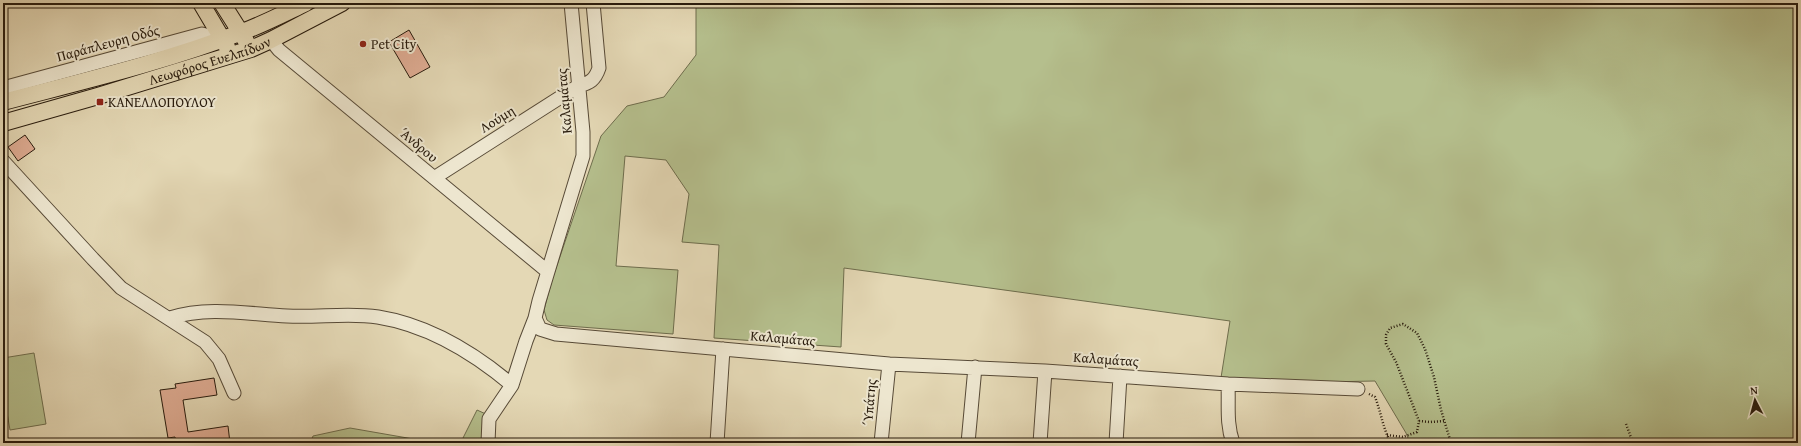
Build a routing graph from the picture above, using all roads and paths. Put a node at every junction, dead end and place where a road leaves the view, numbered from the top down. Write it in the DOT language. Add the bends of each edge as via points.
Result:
graph roads {
  1 [pos="201,3"];
  2 [pos="222,3"];
  3 [pos="306,3"];
  4 [pos="342,3"];
  5 [pos="571,3"];
  6 [pos="592,3"];
  7 [pos="242,33"];
  8 [pos="222,40"];
  9 [pos="272,40"];
  10 [pos="251,49"];
  11 [pos="232,56"];
  12 [pos="578,86"];
  13 [pos="3,88"];
  14 [pos="3,102"];
  15 [pos="3,122"];
  16 [pos="3,162"];
  17 [pos="434,178"];
  18 [pos="547,271"];
  19 [pos="170,318"];
  20 [pos="535,318"];
  21 [pos="723,349"];
  22 [pos="889,364"];
  23 [pos="975,367"];
  24 [pos="1045,371"];
  25 [pos="1120,376"];
  26 [pos="1228,384"];
  27 [pos="512,385"];
  28 [pos="1358,389"];
  29 [pos="234,394"];
  30 [pos="1419,421"];
  31 [pos="1444,421"];
  32 [pos="1626,424"];
  33 [pos="1387,435"];
  34 [pos="488,443"];
  35 [pos="717,443"];
  36 [pos="881,443"];
  37 [pos="968,443"];
  38 [pos="1040,443"];
  39 [pos="1116,443"];
  40 [pos="1233,443"];
  41 [pos="1391,443"];
  42 [pos="1451,443"];
  43 [pos="1633,443"];
  1 -- 8 [label="main road"];
  2 -- 7 [label="main road"];
  3 -- 7 [label="main road, Λεωφόρος Ευελπίδων"];
  4 -- 9 [label="main road, Λεωφόρος Ευελπίδων"];
  5 -- 12 [label="street, Καλαμάτας"];
  6 -- 12 [label="street, Λούμη" via="599,68 596,78 591,83"];
  7 -- 8 [label="main road, Λεωφόρος Ευελπίδων"];
  7 -- 10 [label="main road"];
  8 -- 11 [label="main road"];
  8 -- 13 [label="street, Παράπλευρη Οδός" via="202,34"];
  8 -- 14 [label="main road, Λεωφόρος Ευελπίδων"];
  9 -- 10 [label="main road, Λεωφόρος Ευελπίδων"];
  9 -- 17 [label="street, Άνδρου" via="279,50"];
  10 -- 11 [label="main road, Λεωφόρος Ευελπίδων"];
  11 -- 15 [label="main road, Λεωφόρος Ευελπίδων"];
  12 -- 17 [label="street, Λούμη"];
  12 -- 18 [label="street, Καλαμάτας" via="583,156"];
  16 -- 19 [label="street" via="121,288"];
  17 -- 18 [label="street, Άνδρου"];
  18 -- 20 [label="street, Καλαμάτας"];
  19 -- 27 [label="street" via="206,311 289,316 378,317 409,324 435,334 477,359"];
  19 -- 29 [label="street" via="205,342 220,359"];
  20 -- 21 [label="street, Καλαμάτας" via="540,329 556,334"];
  20 -- 27 [label="street"];
  21 -- 22 [label="street, Καλαμάτας"];
  21 -- 35 [label="street"];
  22 -- 23 [label="street, Καλαμάτας"];
  22 -- 36 [label="street, Ύπάτης"];
  23 -- 24 [label="street, Καλαμάτας"];
  23 -- 37 [label="street"];
  24 -- 25 [label="street, Καλαμάτας"];
  24 -- 38 [label="street"];
  25 -- 26 [label="street, Καλαμάτας"];
  25 -- 39 [label="street"];
  26 -- 28 [label="street, Καλαμάτας"];
  26 -- 40 [label="street" via="1229,432"];
  27 -- 34 [label="street" via="489,419"];
  28 -- 33 [label="path" via="1376,397"];
  30 -- 31 [label="path"];
  30 -- 31 [label="path" via="1396,362 1386,344 1386,334 1396,325 1403,324 1417,333 1425,349"];
  30 -- 33 [label="path" via="1417,432 1404,437"];
  31 -- 42 [label="path"];
  32 -- 43 [label="path"];
  33 -- 41 [label="path"];
}
